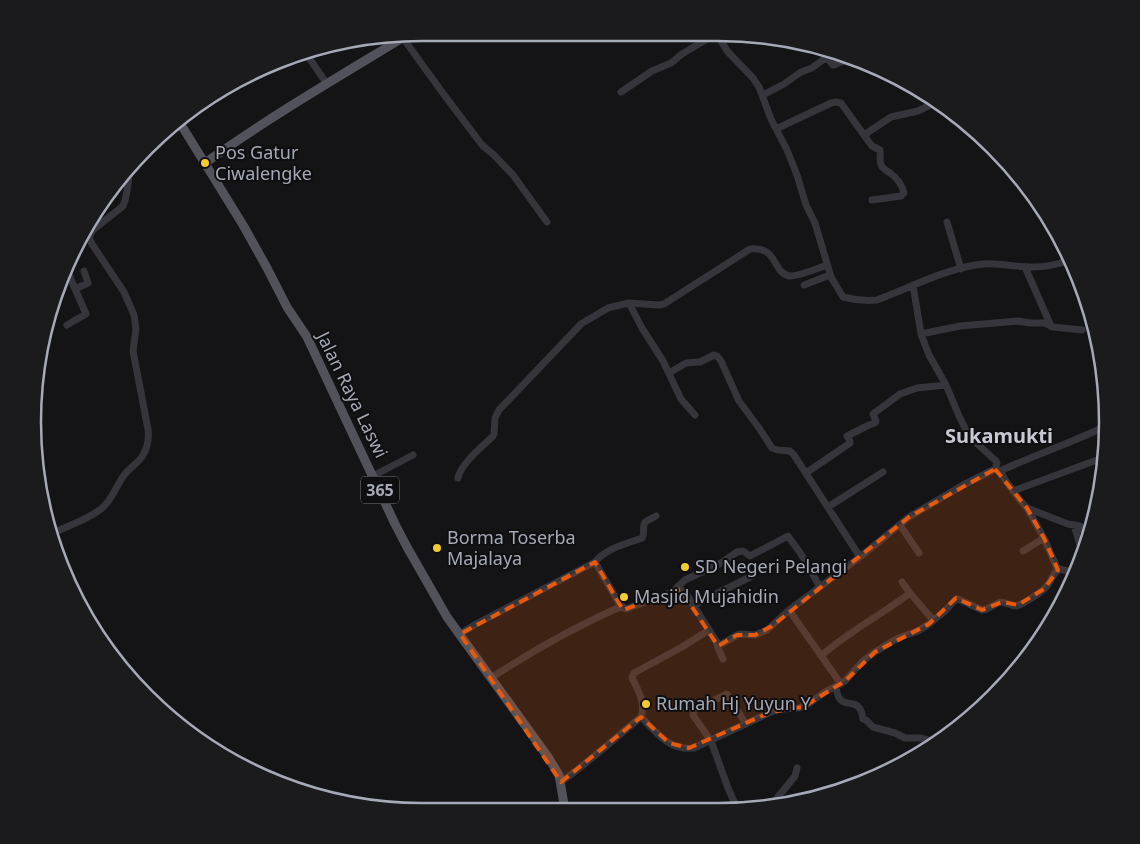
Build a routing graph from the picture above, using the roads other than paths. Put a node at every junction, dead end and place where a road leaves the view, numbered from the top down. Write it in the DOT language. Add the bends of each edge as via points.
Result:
graph roads {
  1 [pos="410,41"];
  2 [pos="704,41"];
  3 [pos="721,41"];
  4 [pos="396,42"];
  5 [pos="310,58"];
  6 [pos="842,62"];
  7 [pos="327,84"];
  8 [pos="621,92"];
  9 [pos="762,95"];
  10 [pos="930,105"];
  11 [pos="182,126"];
  12 [pos="776,129"];
  13 [pos="864,135"];
  14 [pos="205,163"];
  15 [pos="127,181"];
  16 [pos="872,200"];
  17 [pos="547,222"];
  18 [pos="947,222"];
  19 [pos="93,230"];
  20 [pos="87,242"];
  21 [pos="1063,263"];
  22 [pos="827,265"];
  23 [pos="1025,267"];
  24 [pos="961,269"];
  25 [pos="84,271"];
  26 [pos="830,276"];
  27 [pos="70,277"];
  28 [pos="804,285"];
  29 [pos="913,285"];
  30 [pos="75,289"];
  31 [pos="629,303"];
  32 [pos="67,325"];
  33 [pos="1051,326"];
  34 [pos="1082,330"];
  35 [pos="922,334"];
  36 [pos="669,373"];
  37 [pos="946,386"];
  38 [pos="695,415"];
  39 [pos="1099,429"];
  40 [pos="413,456"];
  41 [pos="1096,460"];
  42 [pos="998,470"];
  43 [pos="882,472"];
  44 [pos="806,473"];
  45 [pos="373,476"];
  46 [pos="458,478"];
  47 [pos="1013,491"];
  48 [pos="828,507"];
  49 [pos="1027,508"];
  50 [pos="656,516"];
  51 [pos="900,525"];
  52 [pos="1074,525"];
  53 [pos="1083,530"];
  54 [pos="57,531"];
  55 [pos="1044,538"];
  56 [pos="1079,543"];
  57 [pos="1023,551"];
  58 [pos="919,553"];
  59 [pos="860,557"];
  60 [pos="596,562"];
  61 [pos="1058,570"];
  62 [pos="1068,571"];
  63 [pos="752,576"];
  64 [pos="902,582"];
  65 [pos="820,587"];
  66 [pos="674,590"];
  67 [pos="910,593"];
  68 [pos="694,605"];
  69 [pos="622,606"];
  70 [pos="789,610"];
  71 [pos="933,620"];
  72 [pos="709,630"];
  73 [pos="460,634"];
  74 [pos="717,644"];
  75 [pos="821,656"];
  76 [pos="723,659"];
  77 [pos="492,678"];
  78 [pos="838,685"];
  79 [pos="641,717"];
  80 [pos="746,724"];
  81 [pos="711,740"];
  82 [pos="928,740"];
  83 [pos="797,768"];
  84 [pos="561,782"];
  85 [pos="778,797"];
  86 [pos="734,802"];
  87 [pos="564,803"];
  1 -- 17 [label="street" via="482,145 513,175"];
  2 -- 8 [label="street"];
  3 -- 9 [label="street" via="753,78"];
  4 -- 7 [label="main road"];
  5 -- 7 [label="street"];
  6 -- 9 [label="street" via="834,66 824,59"];
  7 -- 14 [label="main road"];
  9 -- 12 [label="street"];
  10 -- 13 [label="street" via="891,117"];
  11 -- 14 [label="main road, Jalan Raya Laswi / 365"];
  12 -- 13 [label="street" via="836,102 842,105"];
  12 -- 22 [label="street" via="798,175"];
  13 -- 16 [label="street" via="871,145 880,150 881,166 901,184 904,193"];
  14 -- 45 [label="main road, Jalan Raya Laswi / 365" via="307,337"];
  15 -- 19 [label="street" via="123,206"];
  18 -- 24 [label="street"];
  20 -- 54 [label="street" via="124,292 134,315 136,330 132,348 148,440 144,454 124,474 104,507"];
  21 -- 23 [label="street"];
  22 -- 26 [label="street"];
  22 -- 31 [label="street" via="788,276 766,251 750,249 664,304"];
  23 -- 24 [label="street" via="986,264"];
  23 -- 33 [label="street"];
  24 -- 29 [label="street"];
  25 -- 30 [label="street" via="88,283"];
  26 -- 28 [label="street"];
  26 -- 29 [label="street" via="844,297 851,299 877,300"];
  27 -- 30 [label="street"];
  29 -- 35 [label="street"];
  30 -- 32 [label="street" via="86,314"];
  31 -- 36 [label="street"];
  31 -- 46 [label="street" via="608,308 577,328 499,410 493,436"];
  33 -- 34 [label="street"];
  33 -- 35 [label="street" via="1018,320"];
  35 -- 37 [label="street"];
  36 -- 38 [label="street" via="683,402"];
  36 -- 44 [label="street" via="686,363 716,356 739,402 772,448 792,452"];
  37 -- 42 [label="street" via="965,428 996,461"];
  37 -- 44 [label="street" via="917,388 900,394 873,413 876,423 847,436 850,443"];
  39 -- 42 [label="street"];
  40 -- 45 [label="street"];
  41 -- 47 [label="street"];
  42 -- 47 [label="street"];
  42 -- 51 [label="street" via="940,497"];
  43 -- 48 [label="street"];
  44 -- 48 [label="street"];
  45 -- 73 [label="main road, Jalan Raya Laswi / 365" via="407,547"];
  47 -- 49 [label="street"];
  48 -- 59 [label="street"];
  49 -- 52 [label="street"];
  49 -- 55 [label="street"];
  50 -- 60 [label="street" via="645,522 642,538 603,554"];
  51 -- 58 [label="street"];
  51 -- 59 [label="street"];
  52 -- 53 [label="street"];
  52 -- 56 [label="street"];
  55 -- 57 [label="street"];
  55 -- 61 [label="street"];
  59 -- 65 [label="street"];
  60 -- 69 [label="street"];
  60 -- 73 [label="street"];
  61 -- 62 [label="street"];
  61 -- 71 [label="street" via="1044,589 1018,605 1000,602 982,610 956,599"];
  63 -- 68 [label="street"];
  64 -- 67 [label="street"];
  65 -- 66 [label="street" via="788,536 750,556 743,551 737,552 684,580"];
  65 -- 70 [label="street"];
  66 -- 68 [label="street" via="683,590"];
  66 -- 69 [label="street" via="626,609"];
  67 -- 71 [label="street"];
  67 -- 75 [label="street" via="836,642"];
  68 -- 72 [label="street"];
  69 -- 77 [label="street"];
  70 -- 74 [label="street" via="763,632 737,635"];
  70 -- 75 [label="street"];
  71 -- 78 [label="street" via="870,656"];
  72 -- 74 [label="street"];
  72 -- 79 [label="street" via="634,673 632,678 643,706"];
  73 -- 77 [label="main road, Jalan Raya Laswi / 365"];
  74 -- 76 [label="street"];
  75 -- 78 [label="street"];
  77 -- 84 [label="main road, Jalan Raya Laswi / 365" via="548,757"];
  78 -- 80 [label="street" via="804,707 781,709"];
  78 -- 82 [label="street" via="838,698 842,702 856,704 863,719 873,727 905,738"];
  79 -- 81 [label="street" via="676,747 694,748"];
  79 -- 84 [label="street"];
  80 -- 81 [label="street"];
  80 -- 81 [label="street" via="726,694 693,712"];
  81 -- 86 [label="street"];
  83 -- 85 [label="street" via="795,776"];
  84 -- 87 [label="main road, Jalan Raya Laswi / 365"];
}
